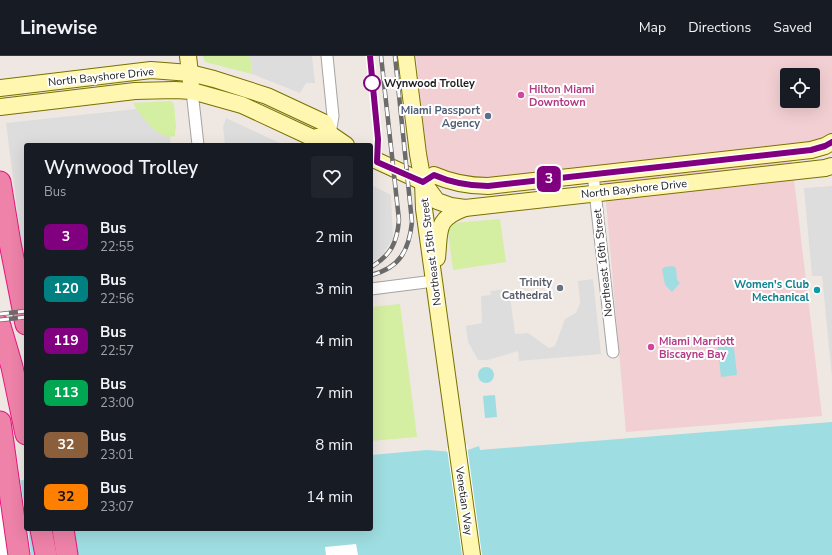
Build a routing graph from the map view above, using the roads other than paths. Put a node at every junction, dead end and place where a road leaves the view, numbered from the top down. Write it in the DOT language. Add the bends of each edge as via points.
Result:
graph roads {
  1 [pos="188,56"];
  2 [pos="327,56"];
  3 [pos="406,56"];
  4 [pos="190,73"];
  5 [pos="80,78"];
  6 [pos="0,88"];
  7 [pos="192,91"];
  8 [pos="83,97"];
  9 [pos="0,107"];
  10 [pos="331,140"];
  11 [pos="832,142"];
  12 [pos="198,143"];
  13 [pos="811,150"];
  14 [pos="747,157"];
  15 [pos="373,159"];
  16 [pos="832,166"];
  17 [pos="794,172"];
  18 [pos="593,174"];
  19 [pos="777,174"];
  20 [pos="0,182"];
  21 [pos="423,182"];
  22 [pos="700,182"];
  23 [pos="595,194"];
  24 [pos="465,208"];
  25 [pos="434,281"];
  26 [pos="373,289"];
  27 [pos="24,314"];
  28 [pos="0,326"];
  29 [pos="613,352"];
  30 [pos="0,422"];
  31 [pos="24,424"];
  32 [pos="457,447"];
  33 [pos="41,531"];
  34 [pos="63,531"];
  35 [pos="19,555"];
  36 [pos="46,555"];
  37 [pos="67,555"];
  38 [pos="472,555"];
  1 -- 4 [label="street"];
  2 -- 10 [label="street" via="333,116"];
  3 -- 21 [label="street, Northeast 15th Street"];
  4 -- 5 [label="street, North Bayshore Drive" via="151,70"];
  4 -- 7 [label="street"];
  4 -- 10 [label="street, North Bayshore Drive" via="267,96 325,123"];
  5 -- 6 [label="street, North Bayshore Drive"];
  5 -- 8 [label="street"];
  7 -- 8 [label="street, North Bayshore Drive" via="151,90"];
  7 -- 10 [label="street, North Bayshore Drive" via="242,105 313,138"];
  7 -- 12 [label="street"];
  8 -- 9 [label="street, North Bayshore Drive"];
  11 -- 13 [label="street, North Bayshore Drive"];
  13 -- 14 [label="street, North Bayshore Drive"];
  13 -- 17 [label="street" via="802,156"];
  14 -- 18 [label="street, North Bayshore Drive"];
  14 -- 19 [label="street" via="765,160"];
  14 -- 22 [label="street" via="734,166 712,170 705,174"];
  15 -- 21 [label="street"];
  16 -- 17 [label="street, North Bayshore Drive"];
  17 -- 19 [label="street, North Bayshore Drive"];
  18 -- 21 [label="street, North Bayshore Drive" via="488,186 472,186 434,175"];
  18 -- 23 [label="street, Northeast 16th Street"];
  19 -- 22 [label="street, North Bayshore Drive"];
  20 -- 27 [label="highway"];
  21 -- 24 [label="street, North Bayshore Drive" via="436,201"];
  21 -- 25 [label="street, Northeast 15th Street"];
  22 -- 23 [label="street, North Bayshore Drive"];
  23 -- 24 [label="street, North Bayshore Drive"];
  23 -- 29 [label="street, Northeast 16th Street"];
  24 -- 25 [label="street" via="452,213 440,229"];
  25 -- 26 [label="street"];
  25 -- 32 [label="street, Northeast 15th Street"];
  28 -- 31 [label="highway"];
  30 -- 35 [label="highway"];
  32 -- 38 [label="street, Venetian Way"];
  33 -- 36 [label="highway"];
  34 -- 37 [label="highway"];
}
